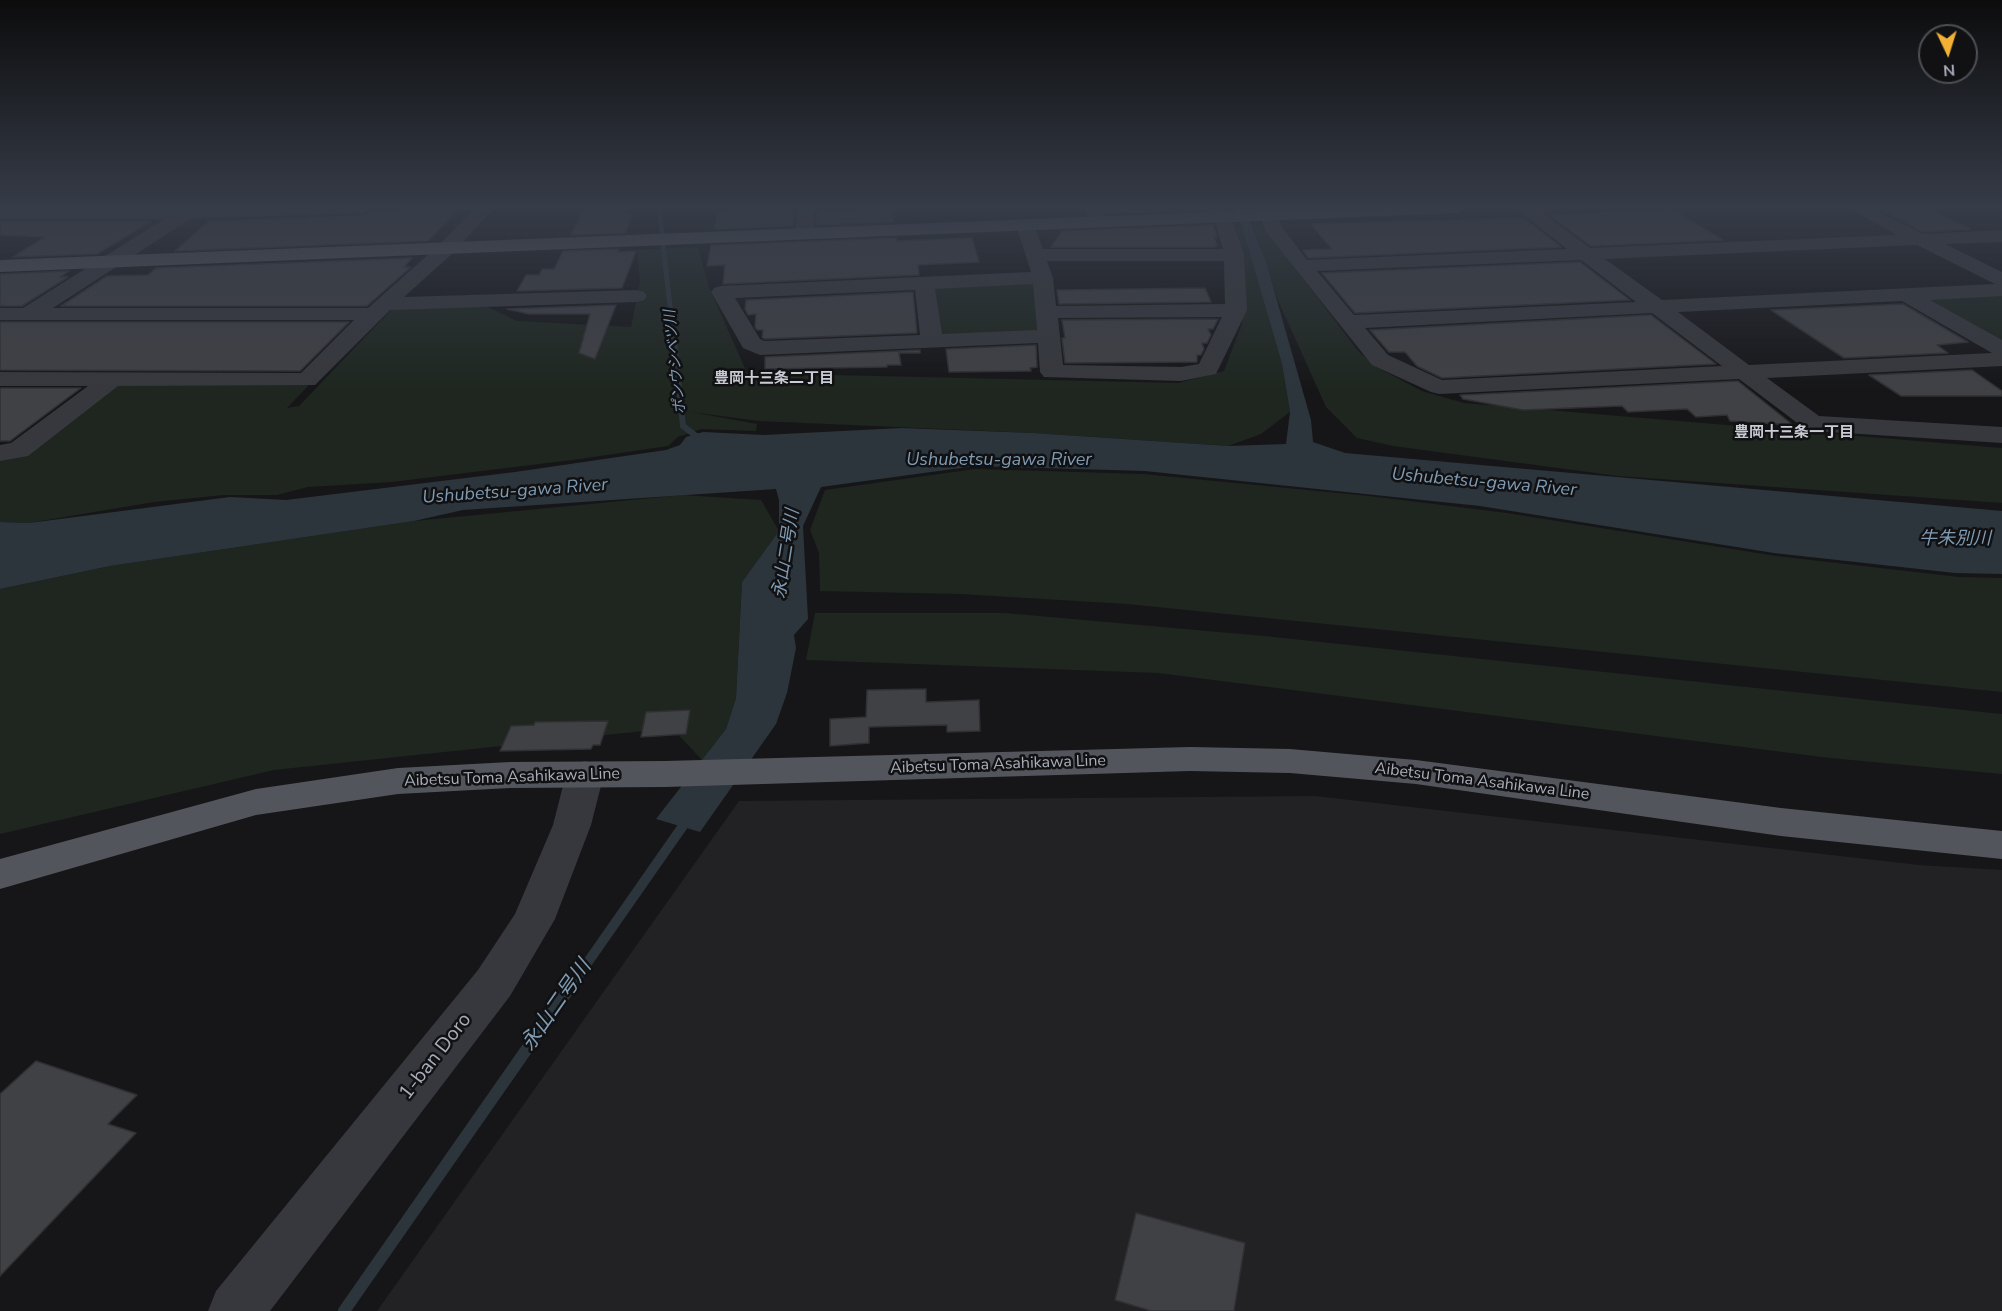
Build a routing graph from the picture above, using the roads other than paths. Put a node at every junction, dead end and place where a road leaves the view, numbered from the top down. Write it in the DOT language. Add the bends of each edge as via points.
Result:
graph roads {
  1 [pos="100,269"];
  2 [pos="424,269"];
  3 [pos="1040,269"];
  4 [pos="1235,269"];
  5 [pos="1305,269"];
  6 [pos="1607,269"];
  7 [pos="1980,269"];
  8 [pos="1043,278"];
  9 [pos="2002,280"];
  10 [pos="924,283"];
  11 [pos="2002,290"];
  12 [pos="1906,295"];
  13 [pos="637,296"];
  14 [pos="1659,307"];
  15 [pos="380,309"];
  16 [pos="1236,310"];
  17 [pos="1047,312"];
  18 [pos="0,314"];
  19 [pos="29,314"];
  20 [pos="1348,322"];
  21 [pos="0,332"];
  22 [pos="1048,336"];
  23 [pos="932,340"];
  24 [pos="2002,349"];
  25 [pos="2002,359"];
  26 [pos="1746,370"];
  27 [pos="0,379"];
  28 [pos="112,380"];
  29 [pos="2002,435"];
  30 [pos="0,453"];
  31 [pos="585,774"];
  32 [pos="2002,845"];
  33 [pos="0,874"];
  34 [pos="236,1311"];
  1 -- 19 [label="street"];
  2 -- 15 [label="street"];
  3 -- 8 [label="street"];
  4 -- 16 [label="street"];
  5 -- 20 [label="street"];
  6 -- 14 [label="street"];
  7 -- 9 [label="street"];
  8 -- 10 [label="street"];
  8 -- 17 [label="street"];
  10 -- 23 [label="street"];
  10 -- 23 [label="street" via="721,292 751,343 760,348"];
  11 -- 12 [label="street"];
  12 -- 14 [label="street"];
  12 -- 24 [label="street"];
  13 -- 15 [label="street"];
  14 -- 20 [label="street"];
  14 -- 26 [label="street"];
  15 -- 19 [label="street"];
  15 -- 28 [label="street" via="307,380"];
  16 -- 17 [label="street"];
  16 -- 22 [label="street" via="1208,369 1181,374 1052,372"];
  17 -- 22 [label="street"];
  18 -- 19 [label="street"];
  19 -- 21 [label="street"];
  20 -- 26 [label="street" via="1380,360 1439,387"];
  22 -- 23 [label="street"];
  25 -- 26 [label="street"];
  26 -- 29 [label="street" via="1814,423"];
  27 -- 28 [label="street"];
  28 -- 30 [label="street" via="19,450"];
  31 -- 32 [label="main road, Aibetsu Toma Asahikawa Line" via="1190,759 1290,761 1416,772 1781,822"];
  31 -- 33 [label="main road, Aibetsu Toma Asahikawa Line" via="398,782 256,802"];
  31 -- 34 [label="street, 1-ban Doro" via="572,825 534,919 494,983"];
}
